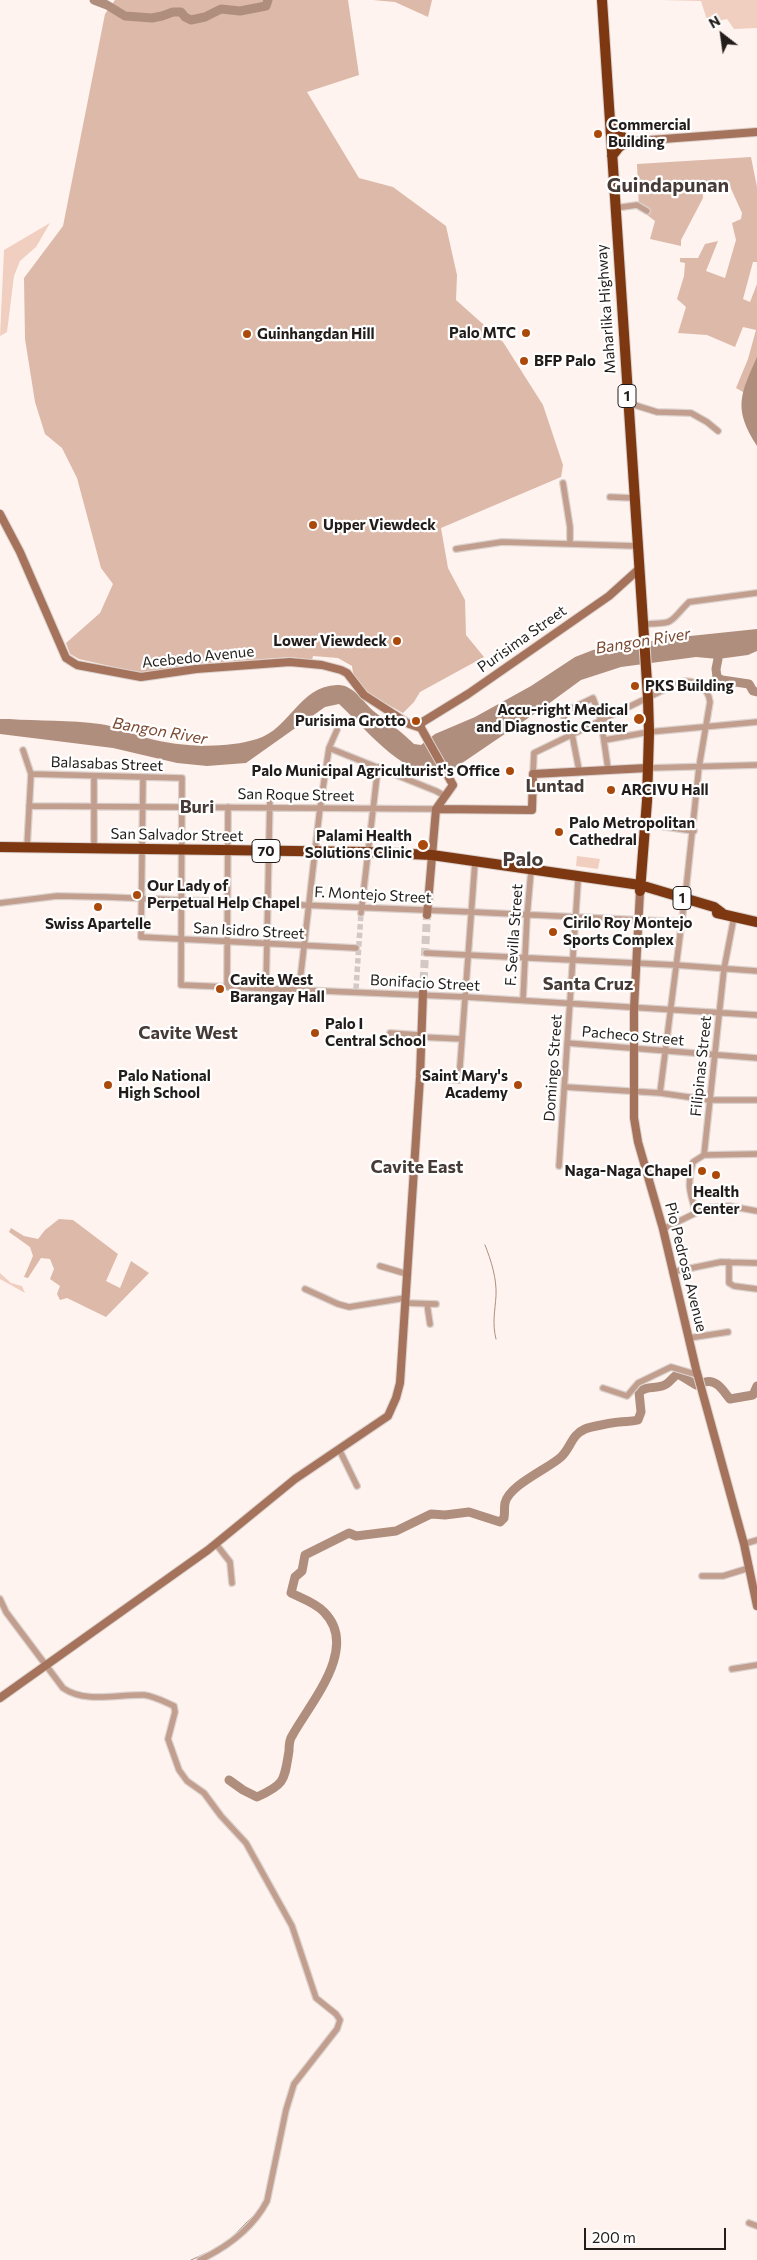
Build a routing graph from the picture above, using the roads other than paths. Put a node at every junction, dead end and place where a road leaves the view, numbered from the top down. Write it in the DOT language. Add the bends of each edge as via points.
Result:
graph roads {
  1 [pos="602,0"];
  2 [pos="610,124"];
  3 [pos="757,132"];
  4 [pos="627,142"];
  5 [pos="611,143"];
  6 [pos="612,156"];
  7 [pos="615,208"];
  8 [pos="647,211"];
  9 [pos="628,403"];
  10 [pos="718,431"];
  11 [pos="563,483"];
  12 [pos="610,497"];
  13 [pos="634,498"];
  14 [pos="0,514"];
  15 [pos="570,544"];
  16 [pos="638,546"];
  17 [pos="456,549"];
  18 [pos="639,569"];
  19 [pos="756,593"];
  20 [pos="643,624"];
  21 [pos="648,698"];
  22 [pos="601,720"];
  23 [pos="757,722"];
  24 [pos="706,726"];
  25 [pos="420,728"];
  26 [pos="337,730"];
  27 [pos="649,732"];
  28 [pos="572,734"];
  29 [pos="604,740"];
  30 [pos="329,748"];
  31 [pos="23,750"];
  32 [pos="757,765"];
  33 [pos="378,767"];
  34 [pos="700,767"];
  35 [pos="647,768"];
  36 [pos="608,769"];
  37 [pos="579,770"];
  38 [pos="31,774"];
  39 [pos="534,774"];
  40 [pos="94,776"];
  41 [pos="143,778"];
  42 [pos="270,793"];
  43 [pos="444,796"];
  44 [pos="29,806"];
  45 [pos="94,806"];
  46 [pos="144,807"];
  47 [pos="181,807"];
  48 [pos="228,807"];
  49 [pos="270,808"];
  50 [pos="320,808"];
  51 [pos="436,809"];
  52 [pos="372,810"];
  53 [pos="645,824"];
  54 [pos="694,831"];
  55 [pos="27,847"];
  56 [pos="0,848"];
  57 [pos="94,849"];
  58 [pos="182,849"];
  59 [pos="142,850"];
  60 [pos="228,850"];
  61 [pos="268,851"];
  62 [pos="314,852"];
  63 [pos="368,852"];
  64 [pos="432,855"];
  65 [pos="475,862"];
  66 [pos="532,871"];
  67 [pos="578,881"];
  68 [pos="637,888"];
  69 [pos="142,898"];
  70 [pos="181,900"];
  71 [pos="228,901"];
  72 [pos="685,902"];
  73 [pos="1,903"];
  74 [pos="267,904"];
  75 [pos="308,905"];
  76 [pos="361,910"];
  77 [pos="472,912"];
  78 [pos="428,913"];
  79 [pos="527,916"];
  80 [pos="734,916"];
  81 [pos="575,918"];
  82 [pos="639,920"];
  83 [pos="682,922"];
  84 [pos="757,922"];
  85 [pos="180,940"];
  86 [pos="227,942"];
  87 [pos="267,944"];
  88 [pos="304,946"];
  89 [pos="356,948"];
  90 [pos="426,954"];
  91 [pos="469,956"];
  92 [pos="525,958"];
  93 [pos="572,961"];
  94 [pos="636,964"];
  95 [pos="676,965"];
  96 [pos="724,969"];
  97 [pos="757,971"];
  98 [pos="227,987"];
  99 [pos="266,988"];
  100 [pos="299,990"];
  101 [pos="423,994"];
  102 [pos="466,997"];
  103 [pos="523,1000"];
  104 [pos="569,1005"];
  105 [pos="634,1009"];
  106 [pos="671,1010"];
  107 [pos="719,1013"];
  108 [pos="757,1015"];
  109 [pos="390,1033"];
  110 [pos="420,1036"];
  111 [pos="462,1039"];
  112 [pos="567,1043"];
  113 [pos="634,1048"];
  114 [pos="665,1052"];
  115 [pos="714,1055"];
  116 [pos="757,1058"];
  117 [pos="420,1077"];
  118 [pos="565,1086"];
  119 [pos="634,1091"];
  120 [pos="660,1093"];
  121 [pos="709,1100"];
  122 [pos="757,1100"];
  123 [pos="757,1154"];
  124 [pos="704,1155"];
  125 [pos="559,1166"];
  126 [pos="757,1211"];
  127 [pos="696,1213"];
  128 [pos="663,1229"];
  129 [pos="729,1262"];
  130 [pos="757,1263"];
  131 [pos="380,1266"];
  132 [pos="672,1272"];
  133 [pos="407,1274"];
  134 [pos="305,1289"];
  135 [pos="757,1289"];
  136 [pos="405,1301"];
  137 [pos="427,1304"];
  138 [pos="436,1304"];
  139 [pos="430,1324"];
  140 [pos="728,1332"];
  141 [pos="689,1338"];
  142 [pos="699,1378"];
  143 [pos="603,1388"];
  144 [pos="339,1449"];
  145 [pos="358,1486"];
  146 [pos="757,1540"];
  147 [pos="216,1544"];
  148 [pos="744,1544"];
  149 [pos="749,1568"];
  150 [pos="702,1576"];
  151 [pos="232,1583"];
  152 [pos="0,1599"];
  153 [pos="757,1606"];
  154 [pos="45,1665"];
  155 [pos="757,1665"];
  156 [pos="732,1669"];
  157 [pos="0,1698"];
  158 [pos="749,2223"];
  159 [pos="757,2226"];
  160 [pos="200,2260"];
  1 -- 2 [label="highway, Maharlika Highway / 1"];
  2 -- 4 [label="highway"];
  2 -- 5 [label="highway, Maharlika Highway / 1"];
  3 -- 4 [label="main road"];
  4 -- 5 [label="main road"];
  4 -- 6 [label="highway"];
  5 -- 6 [label="highway, Maharlika Highway / 1"];
  6 -- 7 [label="highway, Maharlika Highway / 1"];
  7 -- 8 [label="street" via="637,206"];
  7 -- 9 [label="highway, Maharlika Highway / 1"];
  9 -- 10 [label="street" via="657,412 690,413"];
  9 -- 13 [label="highway, Maharlika Highway / 1"];
  11 -- 15 [label="street"];
  12 -- 13 [label="street"];
  13 -- 16 [label="highway, Maharlika Highway / 1"];
  14 -- 25 [label="main road, Acebedo Avenue" via="66,658 77,665 141,677 290,662 322,665 347,673 364,695"];
  15 -- 16 [label="street"];
  15 -- 17 [label="street" via="502,542"];
  16 -- 18 [label="highway, Maharlika Highway / 1"];
  18 -- 20 [label="highway, Maharlika Highway / 1"];
  18 -- 25 [label="main road, Purisima Street" via="609,596 422,723"];
  19 -- 20 [label="street" via="689,602 668,623"];
  20 -- 21 [label="highway, Maharlika Highway / 1"];
  21 -- 22 [label="street"];
  21 -- 24 [label="street" via="680,682 694,682 709,695"];
  21 -- 27 [label="highway, 1"];
  22 -- 28 [label="street"];
  22 -- 28 [label="street" via="593,698 562,713"];
  22 -- 29 [label="street"];
  23 -- 24 [label="street"];
  24 -- 27 [label="street"];
  24 -- 34 [label="street"];
  25 -- 43 [label="main road" via="453,785"];
  26 -- 30 [label="street"];
  27 -- 29 [label="street"];
  27 -- 35 [label="highway, 1"];
  28 -- 37 [label="street"];
  28 -- 39 [label="street" via="534,753"];
  29 -- 36 [label="street"];
  30 -- 33 [label="street"];
  30 -- 50 [label="street"];
  31 -- 38 [label="street"];
  32 -- 34 [label="street"];
  33 -- 43 [label="street"];
  33 -- 52 [label="street"];
  34 -- 35 [label="street"];
  34 -- 54 [label="street"];
  35 -- 36 [label="main road"];
  35 -- 53 [label="highway, 1"];
  35 -- 68 [label="highway, 1"];
  36 -- 37 [label="main road"];
  37 -- 39 [label="main road"];
  38 -- 40 [label="street, Balasabas Street"];
  38 -- 44 [label="street"];
  39 -- 51 [label="main road, San Roque Street" via="532,810"];
  40 -- 41 [label="street, Balasabas Street"];
  40 -- 45 [label="street"];
  41 -- 46 [label="street"];
  41 -- 47 [label="street, Balasabas Street" via="182,778"];
  42 -- 49 [label="street"];
  43 -- 51 [label="main road"];
  44 -- 45 [label="street, San Roque Street"];
  44 -- 55 [label="street"];
  45 -- 46 [label="street, San Roque Street"];
  45 -- 57 [label="street"];
  46 -- 47 [label="street, San Roque Street"];
  46 -- 59 [label="street"];
  47 -- 48 [label="street, San Roque Street"];
  47 -- 58 [label="street"];
  48 -- 49 [label="street, San Roque Street"];
  48 -- 60 [label="street"];
  49 -- 50 [label="street, San Roque Street"];
  49 -- 61 [label="street"];
  50 -- 52 [label="street, San Roque Street"];
  50 -- 62 [label="street"];
  51 -- 52 [label="street, San Roque Street"];
  51 -- 64 [label="main road"];
  52 -- 63 [label="street"];
  53 -- 54 [label="street"];
  53 -- 68 [label="highway, 1"];
  54 -- 72 [label="street"];
  55 -- 56 [label="highway, San Salvador Street / 70"];
  55 -- 57 [label="highway, San Salvador Street / 70"];
  57 -- 59 [label="highway, San Salvador Street / 70"];
  58 -- 59 [label="highway, San Salvador Street / 70"];
  58 -- 60 [label="highway, San Salvador Street / 70"];
  58 -- 70 [label="street"];
  59 -- 69 [label="street"];
  60 -- 61 [label="highway, San Salvador Street / 70"];
  60 -- 71 [label="street"];
  61 -- 62 [label="highway, San Salvador Street / 70"];
  61 -- 74 [label="street"];
  62 -- 63 [label="highway, San Salvador Street / 70"];
  62 -- 75 [label="street"];
  63 -- 64 [label="highway, San Salvador Street / 70"];
  63 -- 76 [label="street"];
  64 -- 65 [label="highway, San Salvador Street / 70"];
  64 -- 78 [label="main road"];
  65 -- 66 [label="highway, San Salvador Street / 70"];
  65 -- 77 [label="street"];
  66 -- 67 [label="highway, San Salvador Street / 70" via="542,876"];
  66 -- 68 [label="highway, San Salvador Street / 70" via="542,870"];
  66 -- 79 [label="street, F. Sevilla Street"];
  67 -- 68 [label="highway, San Salvador Street / 70"];
  67 -- 81 [label="street, Domingo Street"];
  68 -- 72 [label="highway, San Salvador Street / 1"];
  68 -- 82 [label="main road, Pio Pedrosa Avenue"];
  69 -- 70 [label="street, F. Montejo Street"];
  69 -- 73 [label="street, F. Montejo Street" via="57,896"];
  69 -- 85 [label="street, San Isidro Street" via="141,937"];
  70 -- 71 [label="street, F. Montejo Street"];
  70 -- 85 [label="street"];
  71 -- 74 [label="street, F. Montejo Street"];
  71 -- 86 [label="street"];
  72 -- 80 [label="highway, San Salvador Street / 1" via="714,907"];
  72 -- 83 [label="street"];
  74 -- 75 [label="street, F. Montejo Street"];
  74 -- 87 [label="street"];
  75 -- 76 [label="street, F. Montejo Street"];
  75 -- 88 [label="street"];
  76 -- 78 [label="street, F. Montejo Street"];
  77 -- 78 [label="street, F. Montejo Street"];
  77 -- 79 [label="street, F. Montejo Street"];
  77 -- 91 [label="street"];
  79 -- 81 [label="street, F. Montejo Street"];
  79 -- 92 [label="street, F. Sevilla Street"];
  80 -- 84 [label="highway, San Salvador Street / 1"];
  80 -- 96 [label="street, Filipinas Street"];
  81 -- 82 [label="street, F. Montejo Street"];
  81 -- 93 [label="street, Domingo Street"];
  82 -- 83 [label="street, F. Montejo Street"];
  82 -- 94 [label="main road, Pio Pedrosa Avenue"];
  83 -- 95 [label="street"];
  85 -- 86 [label="street, San Isidro Street"];
  85 -- 98 [label="street, Bonifacio Street" via="181,985"];
  86 -- 87 [label="street, San Isidro Street"];
  86 -- 98 [label="street"];
  87 -- 88 [label="street, San Isidro Street"];
  87 -- 99 [label="street"];
  88 -- 89 [label="street, San Isidro Street"];
  88 -- 100 [label="street"];
  90 -- 91 [label="street"];
  91 -- 92 [label="street"];
  91 -- 102 [label="street"];
  92 -- 93 [label="street"];
  92 -- 103 [label="street, F. Sevilla Street"];
  93 -- 94 [label="street"];
  93 -- 104 [label="street, Domingo Street"];
  94 -- 95 [label="street"];
  94 -- 105 [label="main road, Pio Pedrosa Avenue"];
  95 -- 96 [label="street"];
  95 -- 106 [label="street"];
  96 -- 97 [label="street"];
  96 -- 107 [label="street, Filipinas Street"];
  98 -- 99 [label="street, Bonifacio Street"];
  99 -- 100 [label="street, Bonifacio Street"];
  100 -- 101 [label="street, Bonifacio Street"];
  101 -- 102 [label="street, Bonifacio Street"];
  101 -- 110 [label="main road"];
  102 -- 103 [label="street, Bonifacio Street"];
  102 -- 111 [label="street"];
  103 -- 104 [label="street, Bonifacio Street"];
  104 -- 105 [label="street, Bonifacio Street"];
  104 -- 112 [label="street, Domingo Street"];
  105 -- 106 [label="street, Bonifacio Street"];
  105 -- 113 [label="main road, Pio Pedrosa Avenue"];
  106 -- 107 [label="street, Bonifacio Street"];
  106 -- 114 [label="street"];
  107 -- 108 [label="street, Bonifacio Street"];
  107 -- 115 [label="street, Filipinas Street"];
  109 -- 110 [label="street"];
  110 -- 111 [label="street"];
  110 -- 117 [label="main road"];
  111 -- 117 [label="street" via="459,1080"];
  112 -- 113 [label="street, Pacheco Street"];
  112 -- 118 [label="street, Domingo Street"];
  113 -- 114 [label="street, Pacheco Street"];
  113 -- 119 [label="main road, Pio Pedrosa Avenue"];
  114 -- 115 [label="street, Pacheco Street"];
  114 -- 120 [label="street"];
  115 -- 116 [label="street, Pacheco Street"];
  115 -- 121 [label="street, Filipinas Street"];
  117 -- 133 [label="main road"];
  118 -- 119 [label="street"];
  118 -- 125 [label="street, Domingo Street"];
  119 -- 120 [label="street"];
  119 -- 128 [label="main road, Pio Pedrosa Avenue" via="638,1142"];
  120 -- 121 [label="street"];
  121 -- 122 [label="street"];
  121 -- 124 [label="street, Filipinas Street"];
  123 -- 124 [label="street"];
  124 -- 127 [label="street" via="693,1162 689,1178 688,1187"];
  126 -- 127 [label="street" via="729,1206 706,1208"];
  127 -- 128 [label="street"];
  128 -- 132 [label="main road, Pio Pedrosa Avenue"];
  129 -- 130 [label="street"];
  129 -- 132 [label="street"];
  129 -- 135 [label="street" via="729,1283"];
  131 -- 133 [label="street"];
  132 -- 141 [label="main road, Pio Pedrosa Avenue"];
  133 -- 136 [label="main road"];
  134 -- 136 [label="street" via="349,1307"];
  136 -- 137 [label="street"];
  136 -- 144 [label="main road" via="400,1383 388,1416"];
  137 -- 138 [label="street"];
  137 -- 139 [label="street"];
  140 -- 141 [label="street"];
  141 -- 142 [label="main road, Pio Pedrosa Avenue"];
  142 -- 143 [label="street" via="670,1367 638,1383 627,1396"];
  142 -- 148 [label="main road, Pio Pedrosa Avenue"];
  144 -- 145 [label="street"];
  144 -- 147 [label="main road" via="295,1479"];
  146 -- 148 [label="street"];
  147 -- 151 [label="street" via="230,1562"];
  147 -- 154 [label="main road"];
  148 -- 149 [label="main road, Pio Pedrosa Avenue"];
  149 -- 150 [label="street" via="723,1576"];
  149 -- 153 [label="main road, Pio Pedrosa Avenue"];
  152 -- 154 [label="street"];
  154 -- 157 [label="main road"];
  154 -- 160 [label="street" via="69,1693 115,1698 145,1695 174,1706 176,1712 168,1739 179,1770 187,1781 204,1793 246,1843 292,1926 316,1998 340,2020 337,2029 294,2084 267,2201 260,2214 232,2242"];
  155 -- 156 [label="street"];
  158 -- 159 [label="street"];
}
